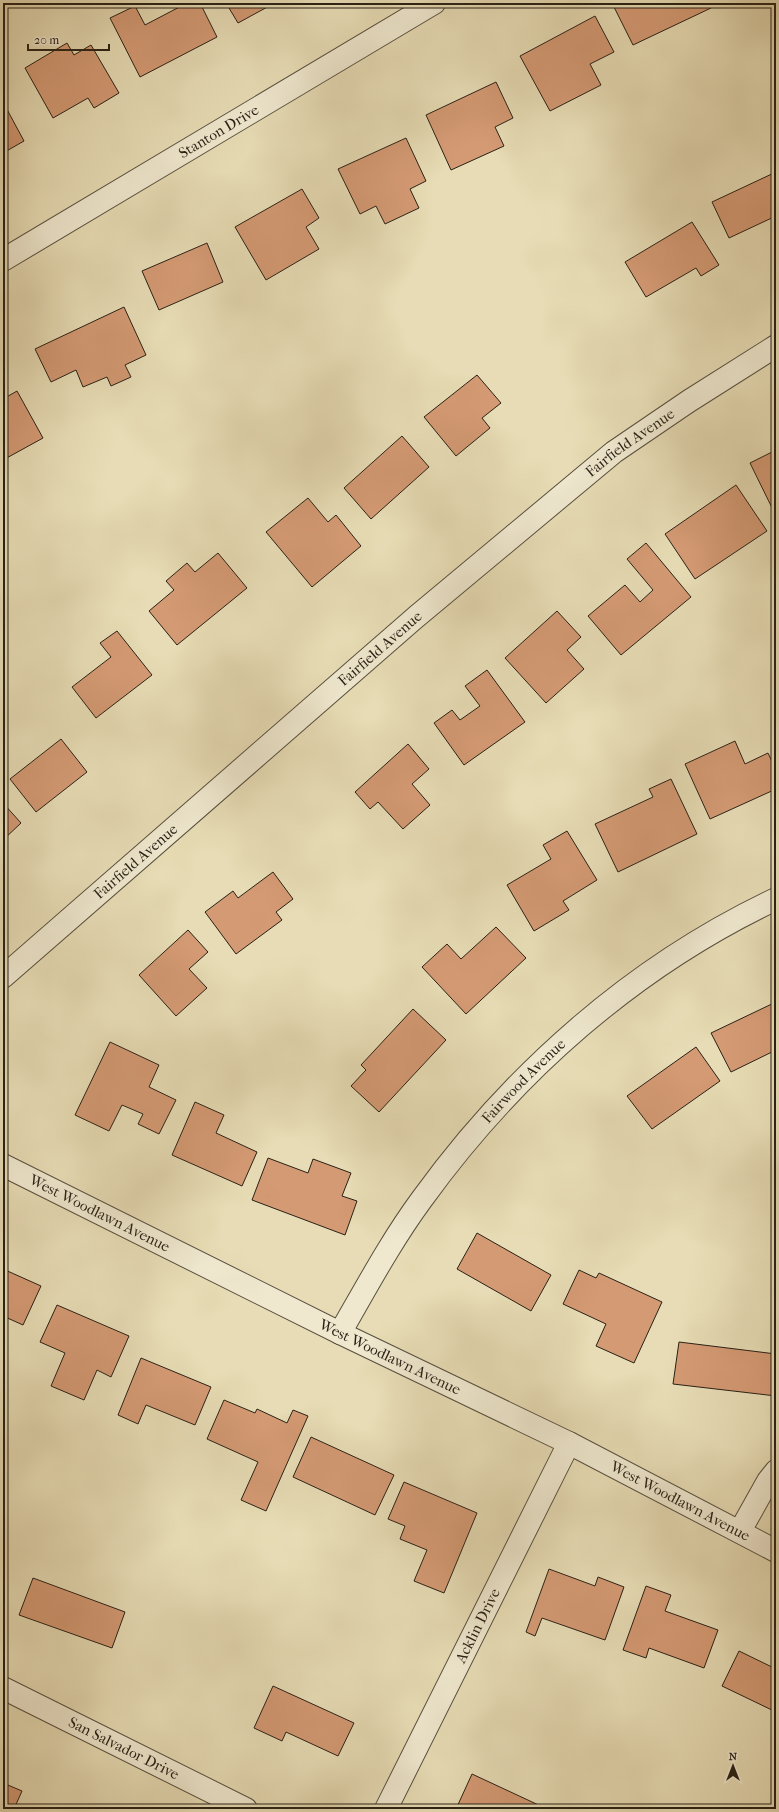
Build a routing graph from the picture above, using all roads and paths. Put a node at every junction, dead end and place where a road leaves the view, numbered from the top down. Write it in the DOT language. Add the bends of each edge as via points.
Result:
graph roads {
  1 [pos="434,3"];
  2 [pos="3,260"];
  3 [pos="776,346"];
  4 [pos="776,898"];
  5 [pos="3,977"];
  6 [pos="3,1165"];
  7 [pos="340,1333"];
  8 [pos="569,1443"];
  9 [pos="776,1471"];
  10 [pos="740,1531"];
  11 [pos="776,1551"];
  12 [pos="3,1688"];
  13 [pos="246,1809"];
  14 [pos="386,1809"];
  1 -- 2 [label="street, Stanton Drive"];
  3 -- 5 [label="street, Fairfield Avenue" via="614,452 416,617"];
  4 -- 7 [label="street, Fairwood Avenue" via="674,955 579,1026 538,1064 491,1112 421,1200 388,1250"];
  6 -- 7 [label="street, West Woodlawn Avenue"];
  7 -- 8 [label="street, West Woodlawn Avenue"];
  8 -- 10 [label="street, West Woodlawn Avenue"];
  8 -- 14 [label="street, Acklin Drive"];
  9 -- 10 [label="street"];
  10 -- 11 [label="street, West Woodlawn Avenue"];
  12 -- 13 [label="street, San Salvador Drive"];
}
